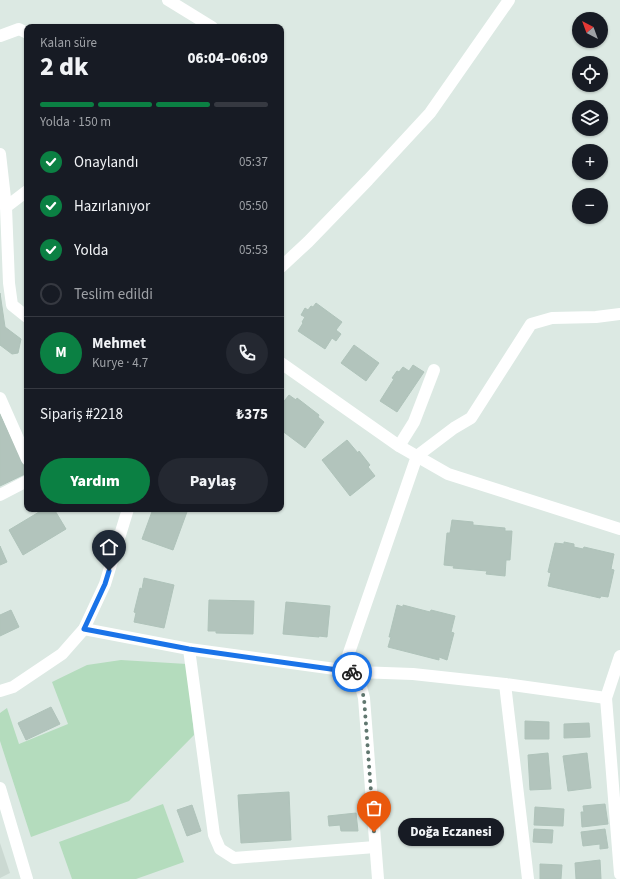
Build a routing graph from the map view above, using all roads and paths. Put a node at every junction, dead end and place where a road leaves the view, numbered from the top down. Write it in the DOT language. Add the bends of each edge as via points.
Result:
graph roads {
  1 [pos="168,0"];
  2 [pos="509,0"];
  3 [pos="207,24"];
  4 [pos="24,32"];
  5 [pos="0,36"];
  6 [pos="0,154"];
  7 [pos="24,193"];
  8 [pos="6,207"];
  9 [pos="284,264"];
  10 [pos="620,314"];
  11 [pos="24,315"];
  12 [pos="284,365"];
  13 [pos="434,370"];
  14 [pos="0,398"];
  15 [pos="399,446"];
  16 [pos="24,452"];
  17 [pos="417,456"];
  18 [pos="24,483"];
  19 [pos="0,496"];
  20 [pos="127,512"];
  21 [pos="620,529"];
  22 [pos="84,629"];
  23 [pos="189,649"];
  24 [pos="620,656"];
  25 [pos="343,670"];
  26 [pos="357,672"];
  27 [pos="505,684"];
  28 [pos="0,691"];
  29 [pos="606,698"];
  30 [pos="0,788"];
  31 [pos="375,847"];
  32 [pos="620,874"];
  33 [pos="27,879"];
  34 [pos="378,879"];
  35 [pos="528,879"];
  1 -- 3 [label="street"];
  2 -- 9 [label="street" via="430,113 363,186"];
  4 -- 5 [label="street" via="19,29"];
  6 -- 8 [label="street"];
  7 -- 8 [label="street"];
  8 -- 11 [label="street" via="12,305"];
  10 -- 17 [label="street" via="552,318 531,324 471,418"];
  12 -- 15 [label="street"];
  13 -- 15 [label="street" via="414,422"];
  14 -- 16 [label="street"];
  15 -- 17 [label="street"];
  17 -- 21 [label="street" via="448,474"];
  17 -- 25 [label="street"];
  18 -- 19 [label="street"];
  20 -- 22 [label="street" via="105,584"];
  22 -- 23 [label="street"];
  22 -- 28 [label="street" via="62,654 13,687"];
  23 -- 25 [label="street"];
  23 -- 31 [label="street" via="214,835 220,850 234,858"];
  24 -- 29 [label="street"];
  25 -- 26 [label="street"];
  26 -- 27 [label="street" via="413,674"];
  26 -- 31 [label="street" via="364,698"];
  27 -- 29 [label="street"];
  27 -- 35 [label="street"];
  29 -- 32 [label="street"];
  30 -- 33 [label="street"];
  31 -- 34 [label="street"];
}
